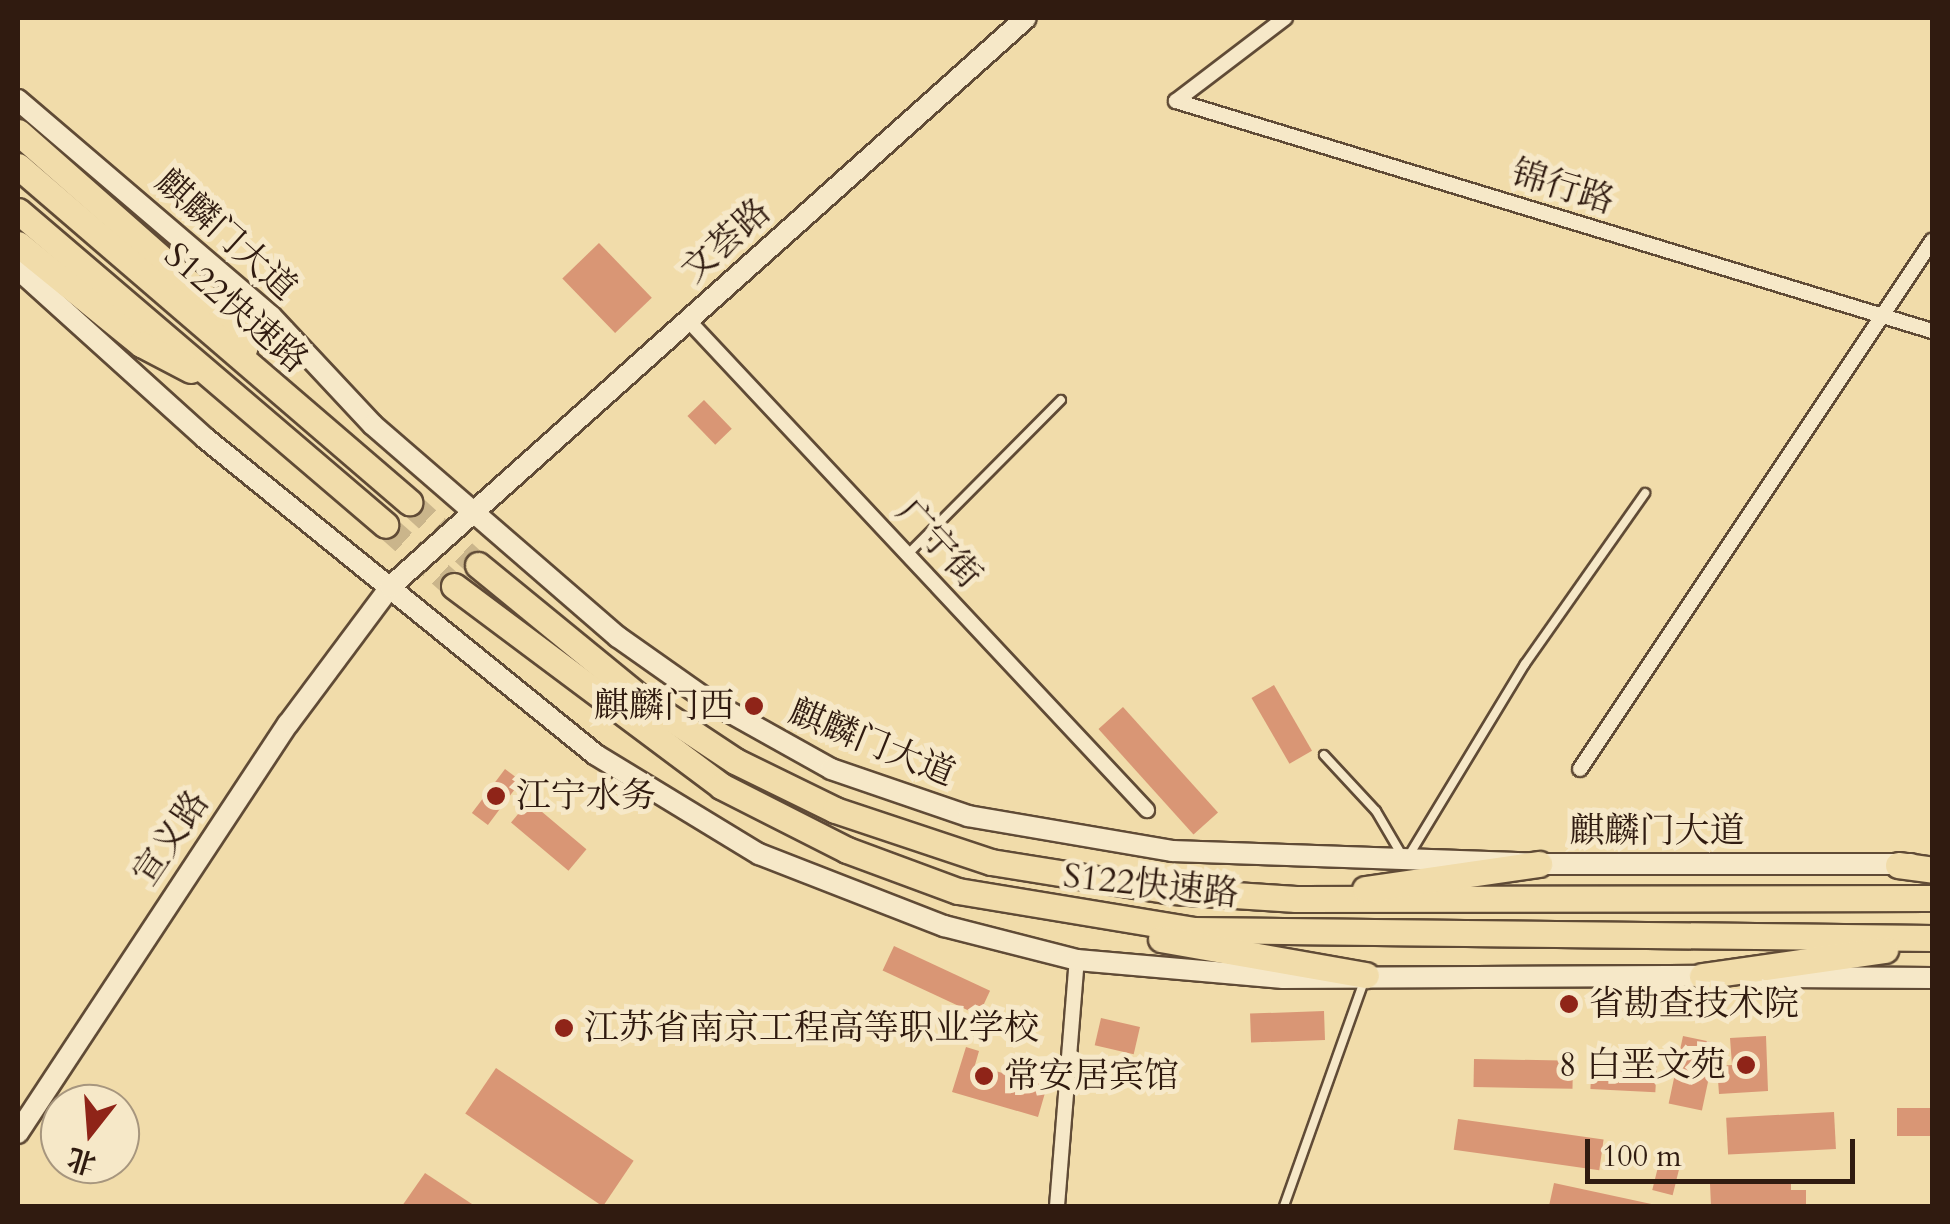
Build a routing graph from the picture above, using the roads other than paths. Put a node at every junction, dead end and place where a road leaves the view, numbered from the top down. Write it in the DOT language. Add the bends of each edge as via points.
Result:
graph roads {
  1 [pos="1026,18"];
  2 [pos="1284,18"];
  3 [pos="18,100"];
  4 [pos="18,132"];
  5 [pos="25,172"];
  6 [pos="18,210"];
  7 [pos="1932,241"];
  8 [pos="18,244"];
  9 [pos="18,269"];
  10 [pos="1887,316"];
  11 [pos="688,319"];
  12 [pos="1932,332"];
  13 [pos="270,384"];
  14 [pos="232,390"];
  15 [pos="1060,400"];
  16 [pos="1645,493"];
  17 [pos="409,502"];
  18 [pos="469,512"];
  19 [pos="385,525"];
  20 [pos="908,554"];
  21 [pos="478,566"];
  22 [pos="454,586"];
  23 [pos="390,587"];
  24 [pos="1324,755"];
  25 [pos="1580,768"];
  26 [pos="1147,810"];
  27 [pos="1406,857"];
  28 [pos="1538,864"];
  29 [pos="1898,865"];
  30 [pos="1932,866"];
  31 [pos="1932,898"];
  32 [pos="1296,900"];
  33 [pos="1064,914"];
  34 [pos="1932,941"];
  35 [pos="1077,960"];
  36 [pos="1366,975"];
  37 [pos="1702,976"];
  38 [pos="1932,978"];
  39 [pos="18,1133"];
  40 [pos="1057,1206"];
  41 [pos="1284,1206"];
  1 -- 11 [label="street, 文荟路"];
  2 -- 10 [label="street, 锦行路" via="1176,101"];
  3 -- 18 [label="street, 麒麟门大道" via="271,316 337,392"];
  4 -- 13 [label="highway" via="211,302"];
  5 -- 13 [label="highway, S122快速路"];
  6 -- 14 [label="highway, S122快速路"];
  7 -- 10 [label="street"];
  8 -- 14 [label="highway" via="141,344"];
  9 -- 23 [label="street" via="205,438"];
  10 -- 12 [label="street, 锦行路"];
  10 -- 25 [label="street"];
  11 -- 18 [label="street, 文荟路"];
  11 -- 20 [label="street, 广宁街"];
  13 -- 17 [label="highway, S122快速路"];
  14 -- 19 [label="highway, S122快速路"];
  15 -- 20 [label="lane"];
  16 -- 27 [label="lane" via="1525,664"];
  18 -- 23 [label="street, 文荟路"];
  18 -- 27 [label="street, 麒麟门大道" via="618,637 706,699 832,769 898,794 1042,832 1172,851"];
  20 -- 26 [label="street, 广宁街"];
  21 -- 32 [label="highway, S122快速路" via="643,700 735,762 835,810 991,862 1173,891"];
  22 -- 33 [label="highway, S122快速路" via="633,725 785,821 958,891"];
  23 -- 35 [label="street" via="596,755 759,854 944,926"];
  23 -- 39 [label="street, 宣义路" via="187,872"];
  24 -- 27 [label="lane" via="1376,811"];
  27 -- 28 [label="street, 麒麟门大道"];
  28 -- 29 [label="street, 麒麟门大道"];
  28 -- 32 [label="highway"];
  29 -- 30 [label="highway"];
  31 -- 32 [label="highway, S122快速路"];
  33 -- 34 [label="highway, S122快速路" via="1211,930"];
  33 -- 36 [label="highway" via="1194,948"];
  34 -- 37 [label="highway"];
  35 -- 36 [label="street" via="1196,974"];
  35 -- 40 [label="street"];
  36 -- 37 [label="street"];
  36 -- 41 [label="lane"];
  37 -- 38 [label="street"];
}
